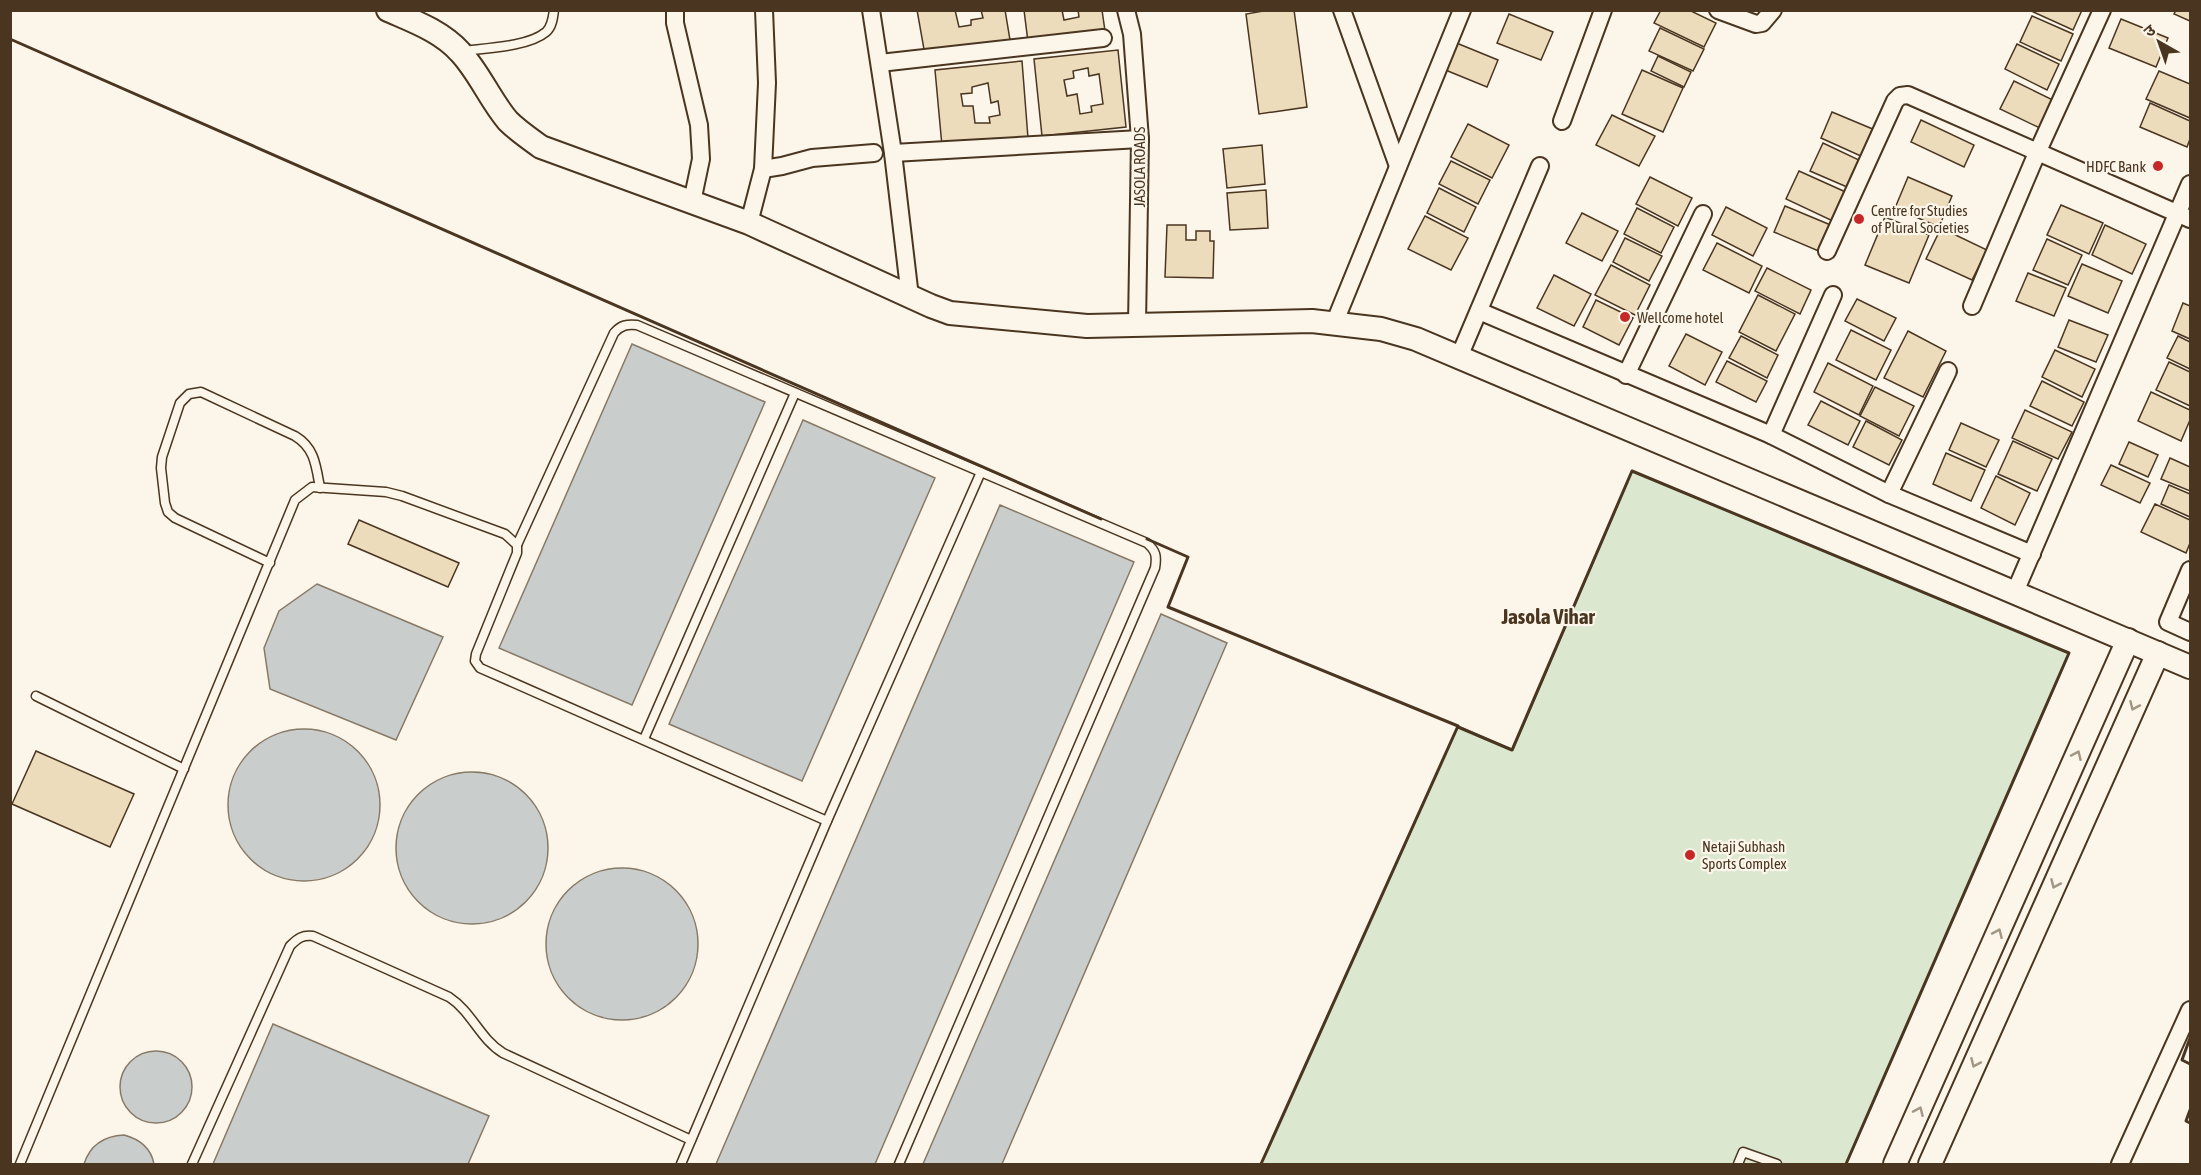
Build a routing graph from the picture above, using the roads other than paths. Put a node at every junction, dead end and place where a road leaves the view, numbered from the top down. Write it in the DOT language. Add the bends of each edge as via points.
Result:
graph roads {
  1 [pos="388,10"];
  2 [pos="554,10"];
  3 [pos="675,10"];
  4 [pos="764,10"];
  5 [pos="871,10"];
  6 [pos="1126,10"];
  7 [pos="1342,10"];
  8 [pos="1462,10"];
  9 [pos="1603,10"];
  10 [pos="1718,10"];
  11 [pos="1773,10"];
  12 [pos="2102,10"];
  13 [pos="1103,38"];
  14 [pos="460,51"];
  15 [pos="880,63"];
  16 [pos="1562,121"];
  17 [pos="1140,139"];
  18 [pos="874,153"];
  19 [pos="893,153"];
  20 [pos="2037,153"];
  21 [pos="1540,165"];
  22 [pos="1398,166"];
  23 [pos="764,169"];
  24 [pos="2190,184"];
  25 [pos="692,202"];
  26 [pos="1703,214"];
  27 [pos="2184,216"];
  28 [pos="749,223"];
  29 [pos="1827,251"];
  30 [pos="1833,295"];
  31 [pos="910,297"];
  32 [pos="1972,306"];
  33 [pos="1479,311"];
  34 [pos="1334,324"];
  35 [pos="1137,325"];
  36 [pos="1459,357"];
  37 [pos="1948,371"];
  38 [pos="1626,375"];
  39 [pos="795,393"];
  40 [pos="1771,435"];
  41 [pos="981,472"];
  42 [pos="320,488"];
  43 [pos="1890,494"];
  44 [pos="517,545"];
  45 [pos="2031,554"];
  46 [pos="270,562"];
  47 [pos="2190,570"];
  48 [pos="2015,592"];
  49 [pos="2190,632"];
  50 [pos="2128,640"];
  51 [pos="2158,653"];
  52 [pos="2190,667"];
  53 [pos="36,696"];
  54 [pos="644,740"];
  55 [pos="184,769"];
  56 [pos="827,821"];
  57 [pos="2190,1010"];
  58 [pos="691,1140"];
  59 [pos="20,1164"];
  60 [pos="192,1164"];
  61 [pos="681,1164"];
  62 [pos="899,1164"];
  63 [pos="1738,1164"];
  64 [pos="1777,1164"];
  65 [pos="1895,1164"];
  66 [pos="1930,1164"];
  67 [pos="2120,1164"];
  1 -- 14 [label="street" via="443,36"];
  2 -- 14 [label="lane" via="551,26 545,33 526,42"];
  3 -- 25 [label="street" via="699,125 701,159"];
  4 -- 23 [label="street"];
  5 -- 15 [label="street"];
  6 -- 17 [label="street, JASOLA ROADS" via="1132,34"];
  7 -- 22 [label="street"];
  8 -- 22 [label="street"];
  9 -- 16 [label="street"];
  10 -- 11 [label="street" via="1756,24 1762,23"];
  12 -- 20 [label="street"];
  13 -- 15 [label="street"];
  14 -- 25 [label="street" via="508,120 541,147"];
  15 -- 19 [label="street"];
  17 -- 19 [label="street"];
  17 -- 35 [label="street, JASOLA ROADS"];
  18 -- 23 [label="street" via="812,158"];
  19 -- 31 [label="street"];
  20 -- 27 [label="street"];
  20 -- 29 [label="street" via="1908,95 1900,96"];
  20 -- 32 [label="street"];
  21 -- 33 [label="street"];
  22 -- 34 [label="street"];
  23 -- 28 [label="street"];
  24 -- 27 [label="street"];
  25 -- 28 [label="street"];
  26 -- 38 [label="street"];
  27 -- 45 [label="street"];
  28 -- 31 [label="street"];
  30 -- 40 [label="street"];
  31 -- 35 [label="street" via="950,313 1087,326"];
  33 -- 36 [label="street"];
  33 -- 38 [label="street"];
  34 -- 35 [label="street" via="1312,321"];
  34 -- 36 [label="street" via="1407,336"];
  36 -- 48 [label="street"];
  37 -- 43 [label="street"];
  38 -- 40 [label="street"];
  39 -- 41 [label="lane"];
  39 -- 44 [label="lane" via="637,325 619,327"];
  39 -- 54 [label="lane"];
  40 -- 43 [label="street"];
  41 -- 56 [label="lane"];
  41 -- 62 [label="lane" via="1147,543 1157,556"];
  42 -- 44 [label="lane" via="402,496 505,534"];
  42 -- 46 [label="lane" via="312,487 296,500"];
  42 -- 46 [label="lane" via="313,455 295,436 201,392 189,394 180,403 162,457 168,512"];
  43 -- 45 [label="street"];
  44 -- 54 [label="lane" via="475,662 486,671"];
  45 -- 48 [label="street"];
  46 -- 55 [label="lane"];
  47 -- 49 [label="street" via="2168,622"];
  48 -- 50 [label="street"];
  50 -- 51 [label="street"];
  65 -- 50 [label="street, one-way"];
  51 -- 52 [label="street"];
  51 -- 66 [label="street, one-way"];
  53 -- 55 [label="lane"];
  54 -- 56 [label="lane"];
  55 -- 59 [label="lane"];
  56 -- 58 [label="lane"];
  57 -- 67 [label="street"];
  58 -- 60 [label="lane" via="503,1053 486,1040 467,1012 449,997 305,935 290,946"];
  58 -- 61 [label="lane"];
  63 -- 64 [label="lane" via="1743,1152"];
}
